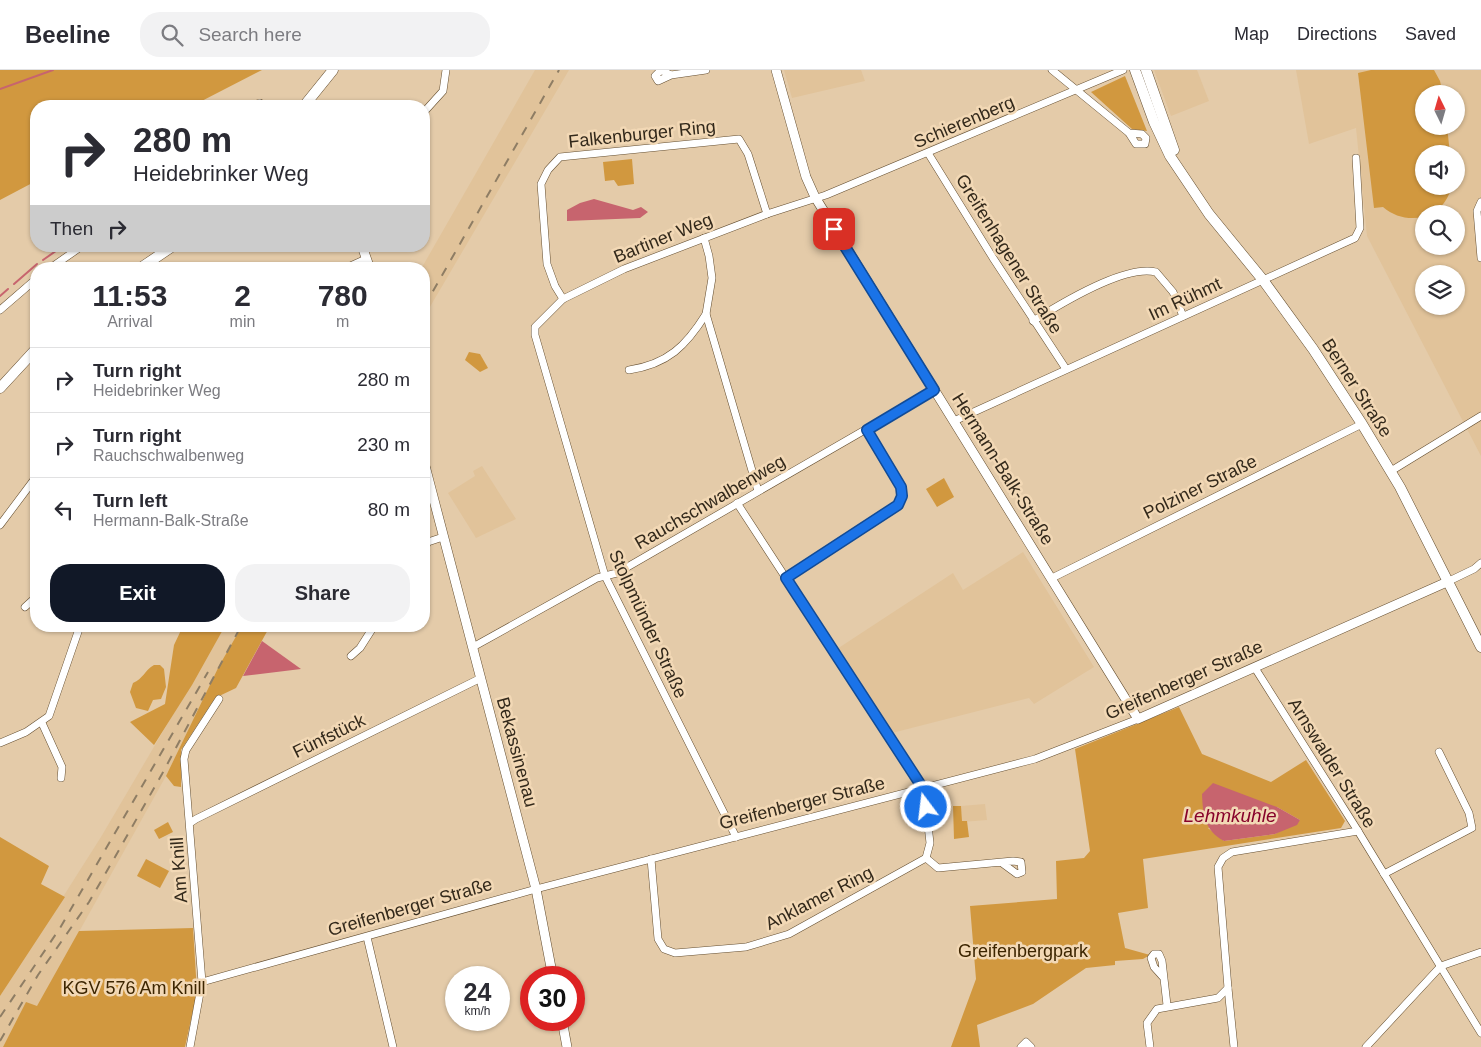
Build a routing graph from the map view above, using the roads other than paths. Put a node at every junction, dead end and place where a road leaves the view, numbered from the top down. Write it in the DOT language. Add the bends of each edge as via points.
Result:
graph roads {
  1 [pos="333,70"];
  2 [pos="446,70"];
  3 [pos="706,70"];
  4 [pos="776,70"];
  5 [pos="1052,70"];
  6 [pos="1123,70"];
  7 [pos="1135,70"];
  8 [pos="1146,70"];
  9 [pos="671,75"];
  10 [pos="1076,91"];
  11 [pos="309,100"];
  12 [pos="430,105"];
  13 [pos="1162,130"];
  14 [pos="1129,133"];
  15 [pos="928,153"];
  16 [pos="1356,158"];
  17 [pos="815,197"];
  18 [pos="1481,202"];
  19 [pos="767,214"];
  20 [pos="704,238"];
  21 [pos="73,252"];
  22 [pos="162,252"];
  23 [pos="364,252"];
  24 [pos="366,258"];
  25 [pos="1481,258"];
  26 [pos="59,262"];
  27 [pos="149,262"];
  28 [pos="358,262"];
  29 [pos="367,262"];
  30 [pos="1263,280"];
  31 [pos="30,284"];
  32 [pos="563,299"];
  33 [pos="0,310"];
  34 [pos="706,314"];
  35 [pos="1183,316"];
  36 [pos="1033,321"];
  37 [pos="534,327"];
  38 [pos="30,356"];
  39 [pos="1066,369"];
  40 [pos="629,370"];
  41 [pos="0,388"];
  42 [pos="934,390"];
  43 [pos="1481,416"];
  44 [pos="954,420"];
  45 [pos="1362,424"];
  46 [pos="867,430"];
  47 [pos="1390,471"];
  48 [pos="30,485"];
  49 [pos="430,486"];
  50 [pos="758,491"];
  51 [pos="738,503"];
  52 [pos="0,524"];
  53 [pos="443,537"];
  54 [pos="430,541"];
  55 [pos="1481,563"];
  56 [pos="605,576"];
  57 [pos="786,578"];
  58 [pos="1052,578"];
  59 [pos="1448,582"];
  60 [pos="30,602"];
  61 [pos="25,607"];
  62 [pos="78,632"];
  63 [pos="370,632"];
  64 [pos="473,647"];
  65 [pos="1481,647"];
  66 [pos="351,656"];
  67 [pos="1255,668"];
  68 [pos="481,678"];
  69 [pos="219,700"];
  70 [pos="1138,719"];
  71 [pos="42,723"];
  72 [pos="0,743"];
  73 [pos="1439,752"];
  74 [pos="61,778"];
  75 [pos="924,790"];
  76 [pos="190,823"];
  77 [pos="1358,831"];
  78 [pos="736,837"];
  79 [pos="651,858"];
  80 [pos="926,858"];
  81 [pos="1002,863"];
  82 [pos="1384,874"];
  83 [pos="536,889"];
  84 [pos="367,936"];
  85 [pos="1481,952"];
  86 [pos="551,966"];
  87 [pos="1441,966"];
  88 [pos="1163,976"];
  89 [pos="202,982"];
  90 [pos="1228,988"];
  91 [pos="1167,1005"];
  92 [pos="564,1031"];
  93 [pos="1481,1033"];
  94 [pos="190,1047"];
  95 [pos="393,1047"];
  96 [pos="567,1047"];
  97 [pos="1021,1047"];
  98 [pos="1031,1047"];
  99 [pos="1150,1047"];
  100 [pos="1234,1047"];
  101 [pos="1366,1047"];
  1 -- 11 [label="main road"];
  2 -- 12 [label="street" via="443,91"];
  3 -- 9 [label="street"];
  4 -- 17 [label="street, Hermann-Balk-Straße" via="806,177"];
  5 -- 10 [label="street"];
  6 -- 10 [label="street, Schierenberg"];
  7 -- 13 [label="main road"];
  8 -- 13 [label="main road"];
  10 -- 14 [label="street"];
  10 -- 15 [label="street, Schierenberg"];
  13 -- 30 [label="main road, Berner Straße" via="1177,164 1204,206"];
  15 -- 17 [label="street, Schierenberg" via="826,196"];
  15 -- 36 [label="street, Greifenhagener Straße"];
  16 -- 30 [label="street, Im Rühmt" via="1360,228 1355,238"];
  17 -- 19 [label="street, Bartiner Weg"];
  17 -- 42 [label="street, Hermann-Balk-Straße"];
  18 -- 25 [label="street" via="1477,211"];
  19 -- 20 [label="street, Bartiner Weg"];
  19 -- 32 [label="street, Falkenburger Ring" via="748,154 739,140 560,157 541,184 548,264 554,286"];
  20 -- 32 [label="street, Bartiner Weg" via="624,269"];
  20 -- 34 [label="street" via="712,278"];
  21 -- 26 [label="street"];
  22 -- 27 [label="main road"];
  23 -- 24 [label="street"];
  24 -- 28 [label="street"];
  24 -- 29 [label="street"];
  30 -- 35 [label="street, Im Rühmt"];
  30 -- 45 [label="main road, Berner Straße"];
  31 -- 33 [label="street"];
  32 -- 37 [label="street, Bartiner Weg"];
  34 -- 40 [label="street" via="686,342 670,356 649,367"];
  34 -- 50 [label="street"];
  35 -- 36 [label="street" via="1173,292 1156,272 1134,271 1066,300"];
  35 -- 39 [label="street, Im Rühmt"];
  36 -- 39 [label="street, Greifenhagener Straße"];
  37 -- 56 [label="street, Stolpmünder Straße"];
  38 -- 41 [label="main road"];
  39 -- 44 [label="street, Im Rühmt"];
  42 -- 44 [label="street, Hermann-Balk-Straße"];
  42 -- 46 [label="street, Rauchschwalbenweg"];
  43 -- 47 [label="street"];
  44 -- 58 [label="street, Hermann-Balk-Straße"];
  45 -- 47 [label="main road, Berner Straße"];
  45 -- 58 [label="street, Polziner Straße"];
  46 -- 50 [label="street, Rauchschwalbenweg"];
  46 -- 57 [label="street" via="901,487 898,505"];
  47 -- 59 [label="main road, Berner Straße"];
  48 -- 52 [label="street"];
  49 -- 53 [label="street, Bekassinenau"];
  50 -- 51 [label="street, Rauchschwalbenweg"];
  51 -- 56 [label="street, Rauchschwalbenweg" via="617,573"];
  51 -- 57 [label="street"];
  53 -- 54 [label="street"];
  53 -- 64 [label="street, Bekassinenau"];
  55 -- 59 [label="street" via="1474,570"];
  56 -- 64 [label="street, Rauchschwalbenweg"];
  56 -- 78 [label="street, Stolpmünder Straße"];
  57 -- 75 [label="street"];
  58 -- 70 [label="street, Hermann-Balk-Straße"];
  59 -- 65 [label="main road, Berner Straße"];
  59 -- 67 [label="street, Greifenberger Straße"];
  60 -- 61 [label="street"];
  62 -- 71 [label="street" via="52,711"];
  63 -- 66 [label="street"];
  64 -- 68 [label="street, Bekassinenau"];
  67 -- 70 [label="street, Greifenberger Straße"];
  67 -- 77 [label="street, Arnswalder Straße"];
  68 -- 76 [label="street, Fünfstück"];
  68 -- 83 [label="street, Bekassinenau"];
  69 -- 76 [label="street, Am Knill" via="185,754"];
  70 -- 75 [label="street, Greifenberger Straße" via="1035,760"];
  71 -- 72 [label="street"];
  71 -- 74 [label="street" via="62,768"];
  73 -- 82 [label="street" via="1469,813 1472,828"];
  75 -- 78 [label="street, Greifenberger Straße"];
  75 -- 80 [label="street" via="930,843"];
  76 -- 89 [label="street, Am Knill"];
  77 -- 82 [label="street, Arnswalder Straße"];
  77 -- 90 [label="street" via="1232,852 1223,858 1218,867"];
  78 -- 79 [label="street, Greifenberger Straße"];
  79 -- 80 [label="street, Anklamer Ring" via="658,939 664,949 675,953 746,947 789,934"];
  79 -- 83 [label="street, Greifenberger Straße"];
  80 -- 81 [label="street" via="938,868"];
  82 -- 87 [label="street, Arnswalder Straße"];
  83 -- 84 [label="street, Greifenberger Straße"];
  83 -- 86 [label="street, Bekassinenau"];
  84 -- 89 [label="street, Greifenberger Straße"];
  84 -- 95 [label="street"];
  85 -- 87 [label="street"];
  87 -- 93 [label="street, Arnswalder Straße"];
  87 -- 101 [label="street"];
  88 -- 91 [label="street"];
  89 -- 94 [label="street, Am Knill"];
  90 -- 91 [label="street" via="1218,998"];
  90 -- 100 [label="street"];
  91 -- 99 [label="street" via="1157,1009 1149,1018"];
  92 -- 96 [label="street"];
  97 -- 98 [label="street" via="1026,1042"];
}
